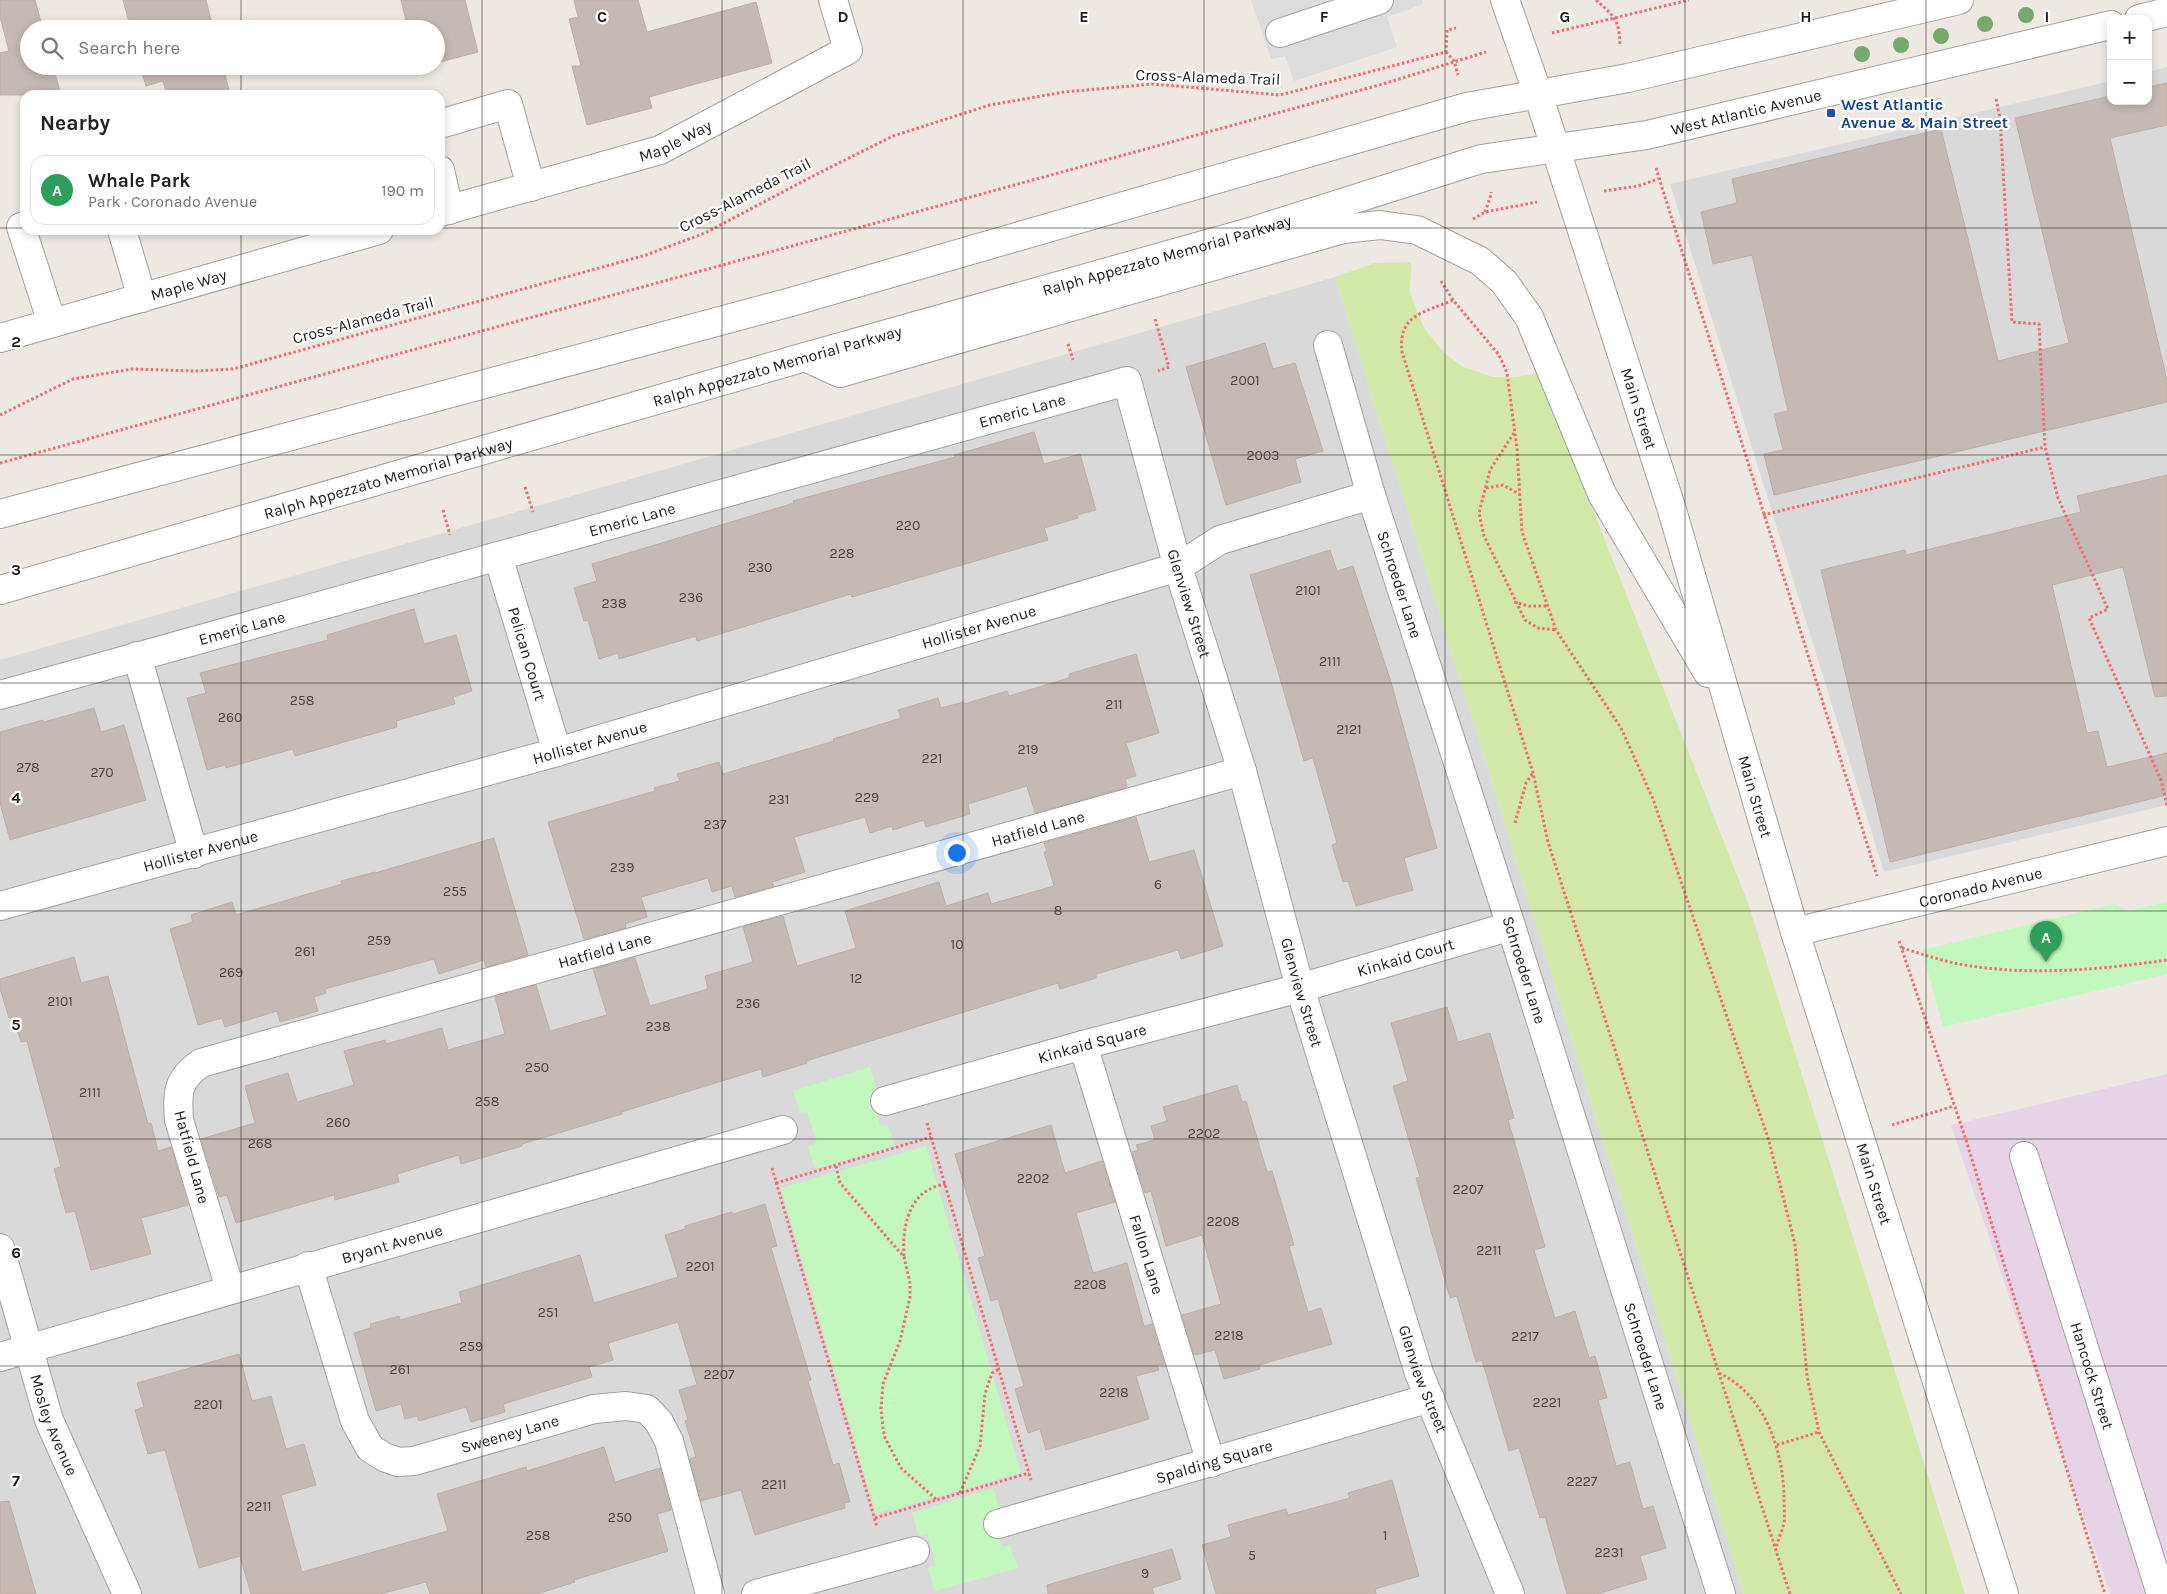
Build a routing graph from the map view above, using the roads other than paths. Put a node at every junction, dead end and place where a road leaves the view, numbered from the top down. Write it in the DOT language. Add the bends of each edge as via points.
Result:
graph roads {
  1 [pos="834,0"];
  2 [pos="1379,0"];
  3 [pos="1505,0"];
  4 [pos="1959,0"];
  5 [pos="2167,12"];
  6 [pos="2152,16"];
  7 [pos="2107,26"];
  8 [pos="1280,33"];
  9 [pos="1538,94"];
  10 [pos="445,123"];
  11 [pos="1555,148"];
  12 [pos="531,187"];
  13 [pos="445,211"];
  14 [pos="24,235"];
  15 [pos="123,235"];
  16 [pos="362,235"];
  17 [pos="142,298"];
  18 [pos="52,323"];
  19 [pos="0,338"];
  20 [pos="1328,345"];
  21 [pos="805,357"];
  22 [pos="1127,381"];
  23 [pos="1371,495"];
  24 [pos="0,514"];
  25 [pos="498,556"];
  26 [pos="1178,567"];
  27 [pos="0,590"];
  28 [pos="137,656"];
  29 [pos="0,695"];
  30 [pos="1728,708"];
  31 [pos="557,752"];
  32 [pos="1242,771"];
  33 [pos="2167,841"];
  34 [pos="194,854"];
  35 [pos="0,906"];
  36 [pos="1512,926"];
  37 [pos="1795,932"];
  38 [pos="1300,988"];
  39 [pos="1083,1044"];
  40 [pos="885,1102"];
  41 [pos="773,1133"];
  42 [pos="2024,1156"];
  43 [pos="0,1248"];
  44 [pos="308,1266"];
  45 [pos="230,1289"];
  46 [pos="28,1348"];
  47 [pos="0,1356"];
  48 [pos="1430,1398"];
  49 [pos="1211,1463"];
  50 [pos="998,1524"];
  51 [pos="915,1551"];
  52 [pos="128,1594"];
  53 [pos="710,1594"];
  54 [pos="756,1594"];
  55 [pos="1510,1594"];
  56 [pos="1721,1594"];
  57 [pos="2004,1594"];
  58 [pos="2161,1594"];
  1 -- 12 [label="street, Maple Way" via="848,50 660,150"];
  2 -- 8 [label="street"];
  3 -- 9 [label="street, Main Street"];
  4 -- 9 [label="street" via="1628,78"];
  5 -- 6 [label="street"];
  7 -- 11 [label="street, West Atlantic Avenue" via="1647,135"];
  9 -- 11 [label="street, Main Street"];
  9 -- 24 [label="street" via="1467,107 791,302"];
  10 -- 12 [label="street" via="508,104"];
  11 -- 21 [label="street, Ralph Appezzato Memorial Parkway" via="1481,159 1250,232"];
  11 -- 30 [label="street, Main Street" via="1672,510"];
  12 -- 13 [label="street, Maple Way"];
  14 -- 18 [label="street"];
  15 -- 17 [label="street"];
  16 -- 17 [label="street, Maple Way"];
  17 -- 18 [label="street, Maple Way"];
  18 -- 19 [label="street, Maple Way"];
  20 -- 23 [label="street, Schroeder Lane"];
  21 -- 27 [label="street, Ralph Appezzato Memorial Parkway"];
  21 -- 30 [label="street" via="840,373 1343,229 1380,225 1416,230 1480,261 1504,282 1529,317 1602,494"];
  22 -- 25 [label="street, Emeric Lane"];
  22 -- 26 [label="street, Glenview Street"];
  23 -- 26 [label="street, Hollister Avenue" via="1220,540"];
  23 -- 36 [label="street, Schroeder Lane"];
  25 -- 28 [label="street, Emeric Lane"];
  25 -- 31 [label="street, Pelican Court"];
  26 -- 31 [label="street, Hollister Avenue"];
  26 -- 32 [label="street, Glenview Street"];
  28 -- 29 [label="street, Emeric Lane"];
  28 -- 34 [label="street"];
  30 -- 37 [label="street, Main Street"];
  31 -- 34 [label="street, Hollister Avenue"];
  32 -- 38 [label="street, Glenview Street"];
  32 -- 45 [label="street, Hatfield Lane" via="200,1062 187,1072 177,1094 178,1120"];
  33 -- 37 [label="street, Coronado Avenue"];
  34 -- 35 [label="street, Hollister Avenue"];
  36 -- 38 [label="street, Kinkaid Court"];
  36 -- 56 [label="street, Schroeder Lane"];
  37 -- 57 [label="street, Main Street"];
  38 -- 39 [label="street, Kinkaid Square"];
  38 -- 48 [label="street, Glenview Street" via="1419,1373"];
  39 -- 40 [label="street, Kinkaid Square"];
  39 -- 49 [label="street, Fallon Lane"];
  41 -- 44 [label="street, Bryant Avenue"];
  42 -- 58 [label="street, Hancock Street"];
  43 -- 46 [label="street, Mosley Avenue"];
  44 -- 45 [label="street, Bryant Avenue"];
  44 -- 53 [label="street, Sweeney Lane" via="355,1421 370,1448 384,1457 398,1462 414,1461 594,1409 626,1406 647,1409 659,1422 669,1441"];
  45 -- 46 [label="street, Bryant Avenue"];
  46 -- 47 [label="street, Bryant Avenue"];
  46 -- 52 [label="street, Mosley Avenue" via="49,1420"];
  48 -- 49 [label="street, Spalding Square"];
  48 -- 55 [label="street, Glenview Street"];
  49 -- 50 [label="street, Spalding Square"];
  51 -- 54 [label="street"];
}
